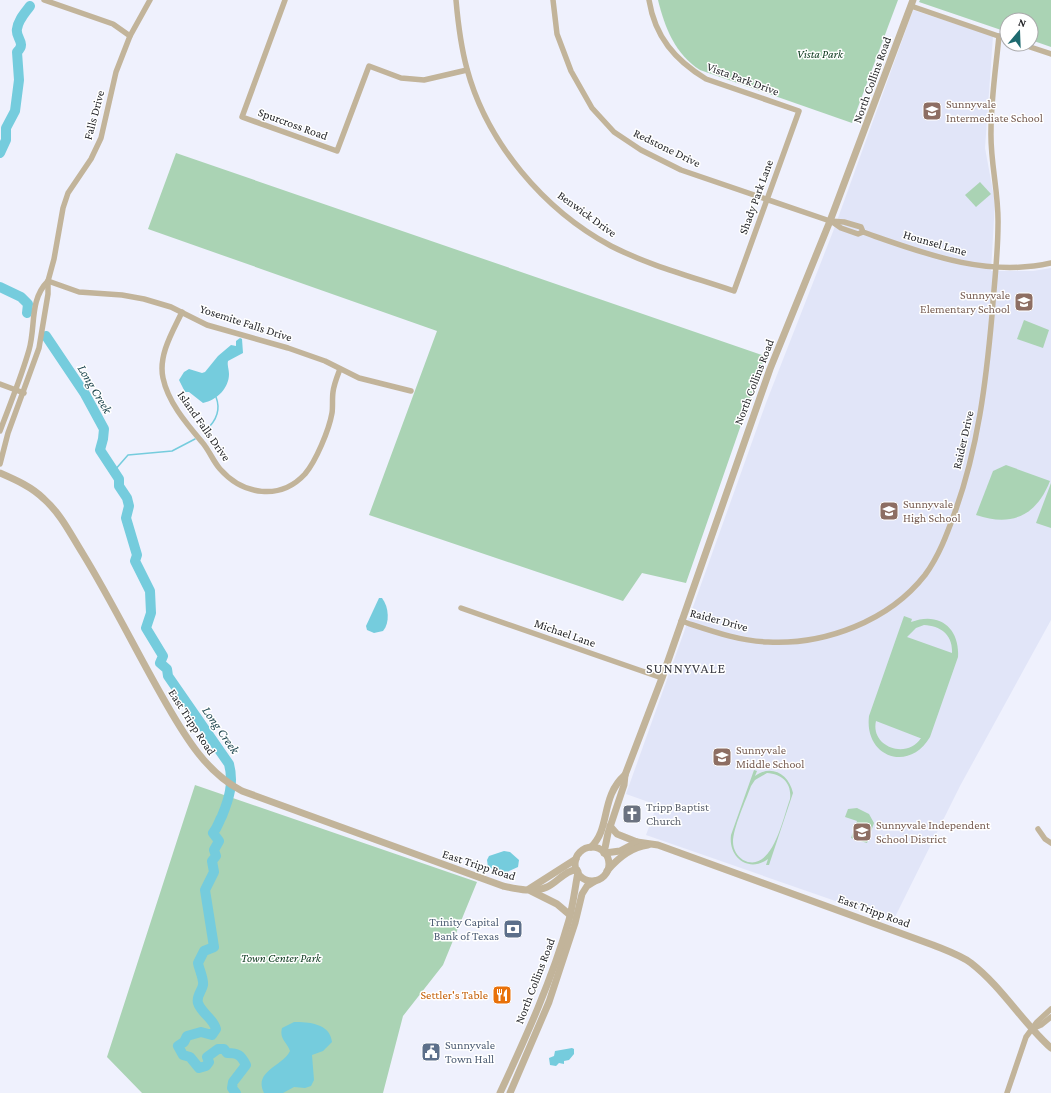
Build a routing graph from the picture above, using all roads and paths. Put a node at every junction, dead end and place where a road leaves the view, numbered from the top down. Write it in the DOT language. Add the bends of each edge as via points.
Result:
graph roads {
  1 [pos="44,0"];
  2 [pos="150,0"];
  3 [pos="285,0"];
  4 [pos="456,0"];
  5 [pos="553,0"];
  6 [pos="649,0"];
  7 [pos="912,3"];
  8 [pos="130,36"];
  9 [pos="999,36"];
  10 [pos="1039,50"];
  11 [pos="1051,54"];
  12 [pos="467,70"];
  13 [pos="800,111"];
  14 [pos="767,200"];
  15 [pos="830,221"];
  16 [pos="1051,263"];
  17 [pos="996,267"];
  18 [pos="48,281"];
  19 [pos="734,291"];
  20 [pos="182,312"];
  21 [pos="340,369"];
  22 [pos="0,384"];
  23 [pos="15,390"];
  24 [pos="411,391"];
  25 [pos="24,393"];
  26 [pos="0,431"];
  27 [pos="0,464"];
  28 [pos="0,473"];
  29 [pos="461,608"];
  30 [pos="681,621"];
  31 [pos="662,678"];
  32 [pos="625,775"];
  33 [pos="610,826"];
  34 [pos="1038,829"];
  35 [pos="638,842"];
  36 [pos="1051,843"];
  37 [pos="658,845"];
  38 [pos="591,847"];
  39 [pos="605,853"];
  40 [pos="576,858"];
  41 [pos="577,871"];
  42 [pos="607,872"];
  43 [pos="595,880"];
  44 [pos="529,890"];
  45 [pos="570,915"];
  46 [pos="557,967"];
  47 [pos="1051,1009"];
  48 [pos="535,1013"];
  49 [pos="543,1016"];
  50 [pos="1051,1017"];
  51 [pos="1032,1029"];
  52 [pos="1051,1048"];
  53 [pos="500,1093"];
  54 [pos="510,1093"];
  55 [pos="1007,1093"];
  1 -- 8 [label="street" via="113,24"];
  2 -- 8 [label="street, Falls Drive"];
  3 -- 12 [label="street, Spurcross Road" via="242,117 337,151 369,66 401,78 424,80"];
  4 -- 12 [label="street, Benwick Drive"];
  5 -- 14 [label="street, Redstone Drive" via="557,34 571,71 592,108 614,132 641,150 681,170"];
  6 -- 13 [label="street, Vista Park Drive" via="662,39 687,66 706,78"];
  7 -- 9 [label="street"];
  7 -- 15 [label="street, North Collins Road"];
  8 -- 18 [label="street, Falls Drive" via="116,72 101,138 91,159 68,193"];
  9 -- 17 [label="street, Raider Drive" via="990,131 999,202"];
  10 -- 11 [label="street"];
  12 -- 19 [label="street, Benwick Drive" via="483,110 500,142 534,186 562,212 594,235 628,254"];
  13 -- 14 [label="street, Shady Park Lane"];
  14 -- 15 [label="street, Redstone Drive"];
  14 -- 19 [label="street, Shady Park Lane"];
  15 -- 17 [label="street, Hounsel Lane" via="858,234 863,232 934,256"];
  15 -- 30 [label="street, North Collins Road" via="770,368"];
  16 -- 17 [label="street, Hounsel Lane"];
  17 -- 30 [label="street, Raider Drive" via="981,415 959,502 944,542 925,575 880,614 858,626 814,639 769,642 747,640"];
  18 -- 20 [label="street, Yosemite Falls Drive" via="79,292 144,299"];
  18 -- 23 [label="street, Falls Drive" via="40,289 35,304 31,343"];
  18 -- 25 [label="street, Falls Drive" via="39,348"];
  20 -- 21 [label="street, Yosemite Falls Drive" via="207,324 288,348"];
  20 -- 21 [label="street, Island Falls Drive" via="166,348 162,377 170,398 212,454 220,469 245,489 269,492 287,489 312,464 332,414 333,393"];
  21 -- 24 [label="street, Yosemite Falls Drive" via="359,378"];
  22 -- 23 [label="street"];
  23 -- 25 [label="street"];
  23 -- 26 [label="street, Falls Drive"];
  25 -- 27 [label="street, Falls Drive" via="8,433"];
  28 -- 44 [label="street, East Tripp Road" via="20,481 44,499 61,518 97,577 178,726 220,777 238,789 503,886"];
  29 -- 31 [label="street, Michael Lane"];
  30 -- 31 [label="street, North Collins Road"];
  31 -- 32 [label="street, North Collins Road"];
  32 -- 33 [label="street, North Collins Road"];
  32 -- 38 [label="street, North Collins Road" via="614,786 608,799 601,833"];
  33 -- 35 [label="street, East Tripp Road" via="616,834"];
  33 -- 39 [label="street, North Collins Road"];
  34 -- 36 [label="street"];
  35 -- 37 [label="street, East Tripp Road"];
  35 -- 39 [label="street"];
  37 -- 42 [label="street, East Tripp Road" via="645,845 631,851"];
  37 -- 51 [label="street, East Tripp Road" via="886,927 958,956 971,963 997,988"];
  38 -- 39 [label="street"];
  38 -- 40 [label="street" via="582,851"];
  39 -- 42 [label="street" via="609,862"];
  40 -- 41 [label="street"];
  40 -- 44 [label="street, East Tripp Road"];
  41 -- 43 [label="street" via="585,879"];
  41 -- 44 [label="street, East Tripp Road" via="568,872 548,887"];
  41 -- 45 [label="street, North Collins Road"];
  42 -- 43 [label="street"];
  43 -- 46 [label="street, North Collins Road" via="582,894 575,923"];
  44 -- 45 [label="street" via="557,904"];
  45 -- 46 [label="street, North Collins Road"];
  46 -- 48 [label="street, North Collins Road"];
  46 -- 49 [label="street, North Collins Road"];
  47 -- 51 [label="street"];
  48 -- 49 [label="street"];
  48 -- 53 [label="street, North Collins Road"];
  49 -- 54 [label="street, North Collins Road"];
  50 -- 51 [label="street"];
  51 -- 52 [label="street, East Tripp Road"];
  51 -- 55 [label="street" via="1026,1037"];
}
